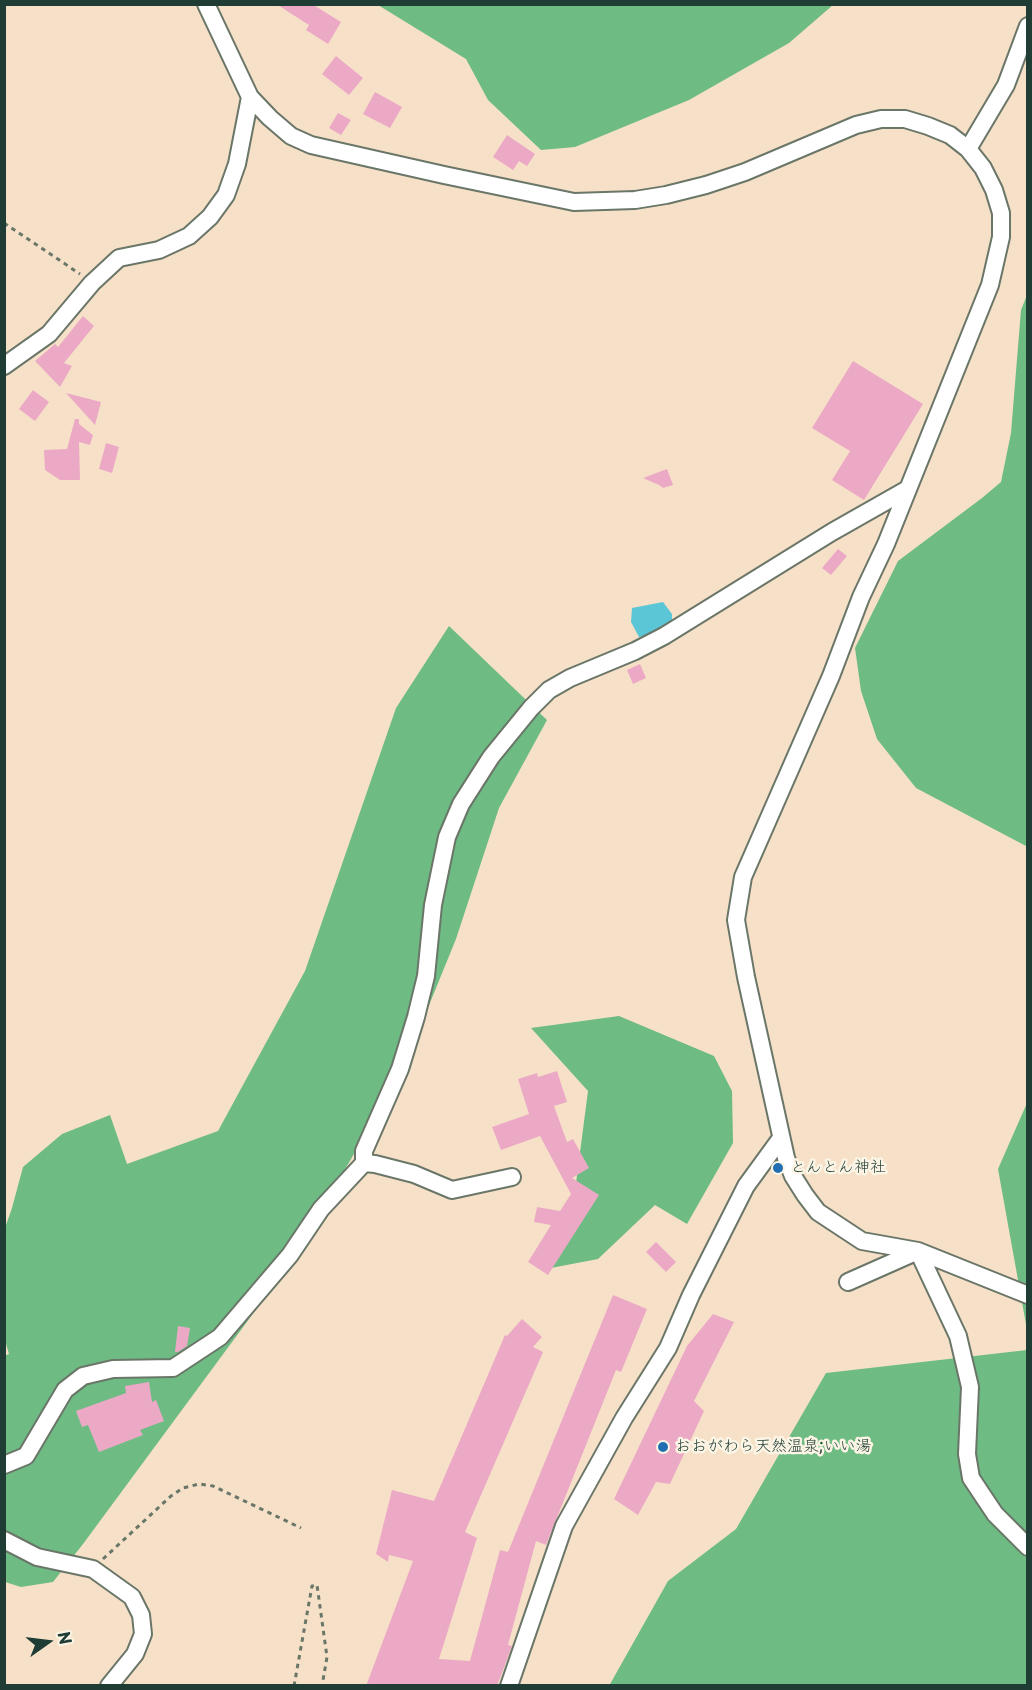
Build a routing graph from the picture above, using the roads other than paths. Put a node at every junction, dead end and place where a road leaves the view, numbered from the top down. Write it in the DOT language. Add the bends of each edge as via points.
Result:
graph roads {
  1 [pos="206,4"];
  2 [pos="1028,26"];
  3 [pos="250,97"];
  4 [pos="968,149"];
  5 [pos="4,366"];
  6 [pos="906,490"];
  7 [pos="781,1138"];
  8 [pos="364,1163"];
  9 [pos="512,1177"];
  10 [pos="918,1251"];
  11 [pos="848,1282"];
  12 [pos="1028,1295"];
  13 [pos="4,1466"];
  14 [pos="4,1540"];
  15 [pos="1028,1547"];
  16 [pos="109,1686"];
  17 [pos="509,1686"];
  1 -- 3 [label="street"];
  2 -- 4 [label="street" via="1006,85"];
  3 -- 4 [label="street" via="291,136 311,145 574,202 635,200 706,185 856,125 881,119 905,119 928,126 950,135"];
  3 -- 5 [label="street" via="237,164 226,195 210,217 189,236 159,250 119,258 49,334"];
  4 -- 6 [label="street" via="994,190 1001,213 1001,237 990,285"];
  6 -- 7 [label="street" via="831,676 743,877 736,920"];
  6 -- 8 [label="street" via="664,636 549,690 490,757 461,804 447,837 416,1017 400,1069 364,1151"];
  7 -- 10 [label="street" via="793,1176 819,1212 862,1241"];
  7 -- 17 [label="street" via="746,1186 668,1348 564,1526"];
  8 -- 9 [label="street" via="414,1174 452,1190"];
  8 -- 13 [label="street" via="321,1209 290,1256 220,1337 173,1368 112,1369 83,1376 65,1390 26,1456"];
  10 -- 11 [label="street"];
  10 -- 12 [label="street"];
  10 -- 15 [label="street" via="958,1336 970,1387 967,1454 971,1478 995,1514"];
  14 -- 16 [label="street" via="37,1557 93,1569 132,1596 141,1614 143,1634 135,1654"];
}
